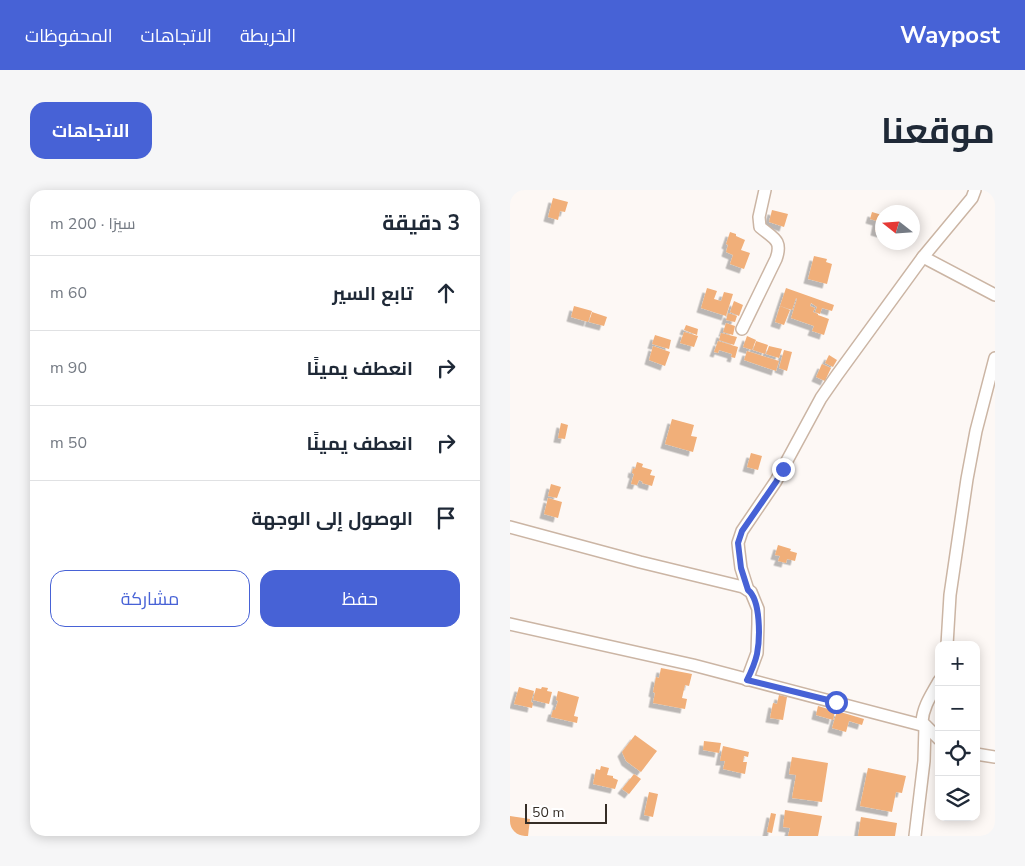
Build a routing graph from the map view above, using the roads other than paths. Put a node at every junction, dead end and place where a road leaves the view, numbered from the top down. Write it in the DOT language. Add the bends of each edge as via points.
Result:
graph roads {
  1 [pos="765,190"];
  2 [pos="975,190"];
  3 [pos="922,256"];
  4 [pos="995,295"];
  5 [pos="742,329"];
  6 [pos="995,358"];
  7 [pos="510,527"];
  8 [pos="748,590"];
  9 [pos="510,624"];
  10 [pos="947,641"];
  11 [pos="747,680"];
  12 [pos="936,686"];
  13 [pos="925,726"];
  14 [pos="935,736"];
  15 [pos="980,755"];
  16 [pos="995,758"];
  17 [pos="916,836"];
  1 -- 5 [label="street" via="760,227 777,242 779,251"];
  2 -- 3 [label="street" via="972,198"];
  3 -- 4 [label="street"];
  3 -- 8 [label="street" via="821,398 776,482 742,531 738,543"];
  6 -- 10 [label="street" via="967,479 950,595"];
  7 -- 8 [label="street"];
  8 -- 11 [label="street" via="758,609 758,624 757,653"];
  9 -- 11 [label="street"];
  11 -- 13 [label="street"];
  12 -- 13 [label="street" via="922,713"];
  13 -- 14 [label="street"];
  13 -- 17 [label="street"];
  15 -- 16 [label="street"];
}
